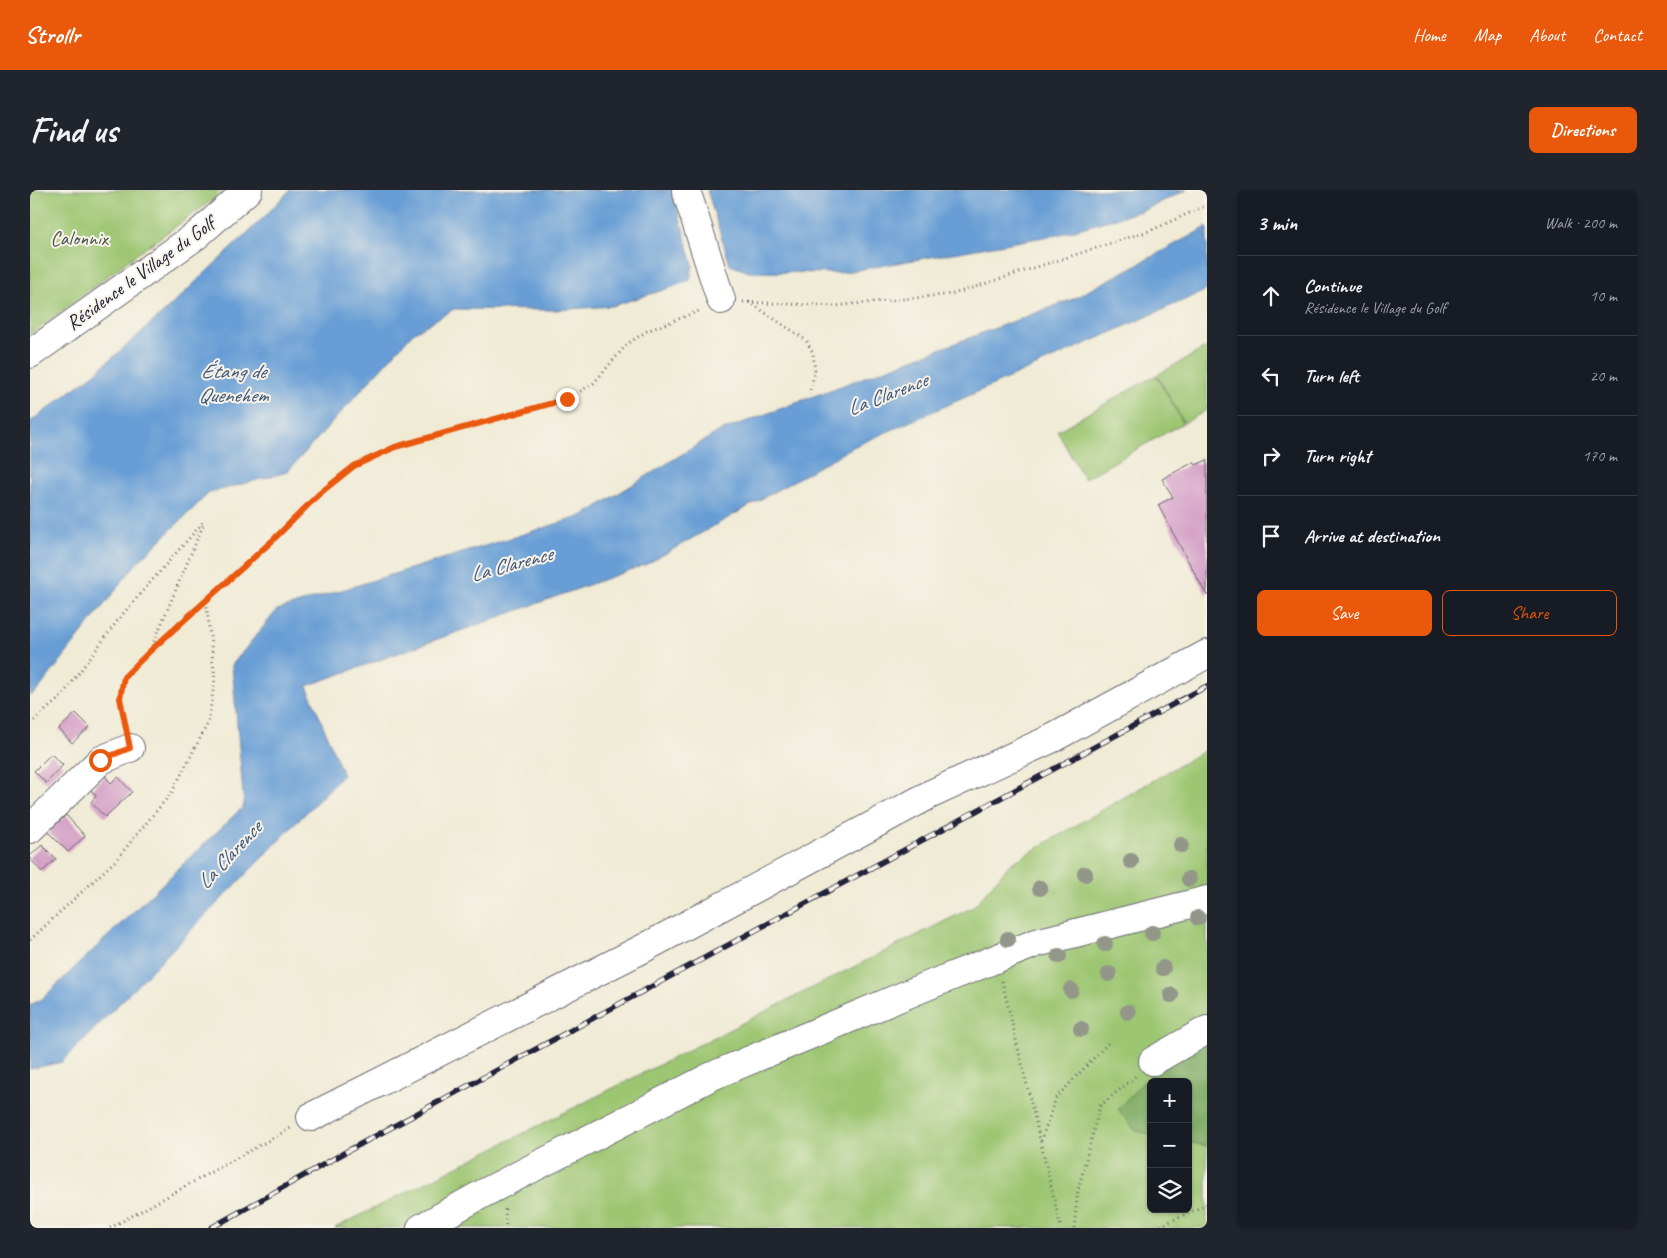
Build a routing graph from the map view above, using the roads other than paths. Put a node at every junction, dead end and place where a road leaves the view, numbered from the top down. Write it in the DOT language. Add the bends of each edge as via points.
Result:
graph roads {
  1 [pos="248,190"];
  2 [pos="686,190"];
  3 [pos="721,300"];
  4 [pos="30,354"];
  5 [pos="1207,654"];
  6 [pos="130,748"];
  7 [pos="30,829"];
  8 [pos="1207,900"];
  9 [pos="1207,1030"];
  10 [pos="1153,1062"];
  11 [pos="311,1117"];
  12 [pos="421,1228"];
  1 -- 4 [label="street, Résidence le Village du Golf" via="197,235"];
  2 -- 3 [label="street"];
  5 -- 11 [label="street" via="1053,738 931,794 646,948"];
  6 -- 7 [label="street" via="100,760"];
  8 -- 12 [label="street" via="1036,943 927,986 712,1076"];
  9 -- 10 [label="street"];
}
